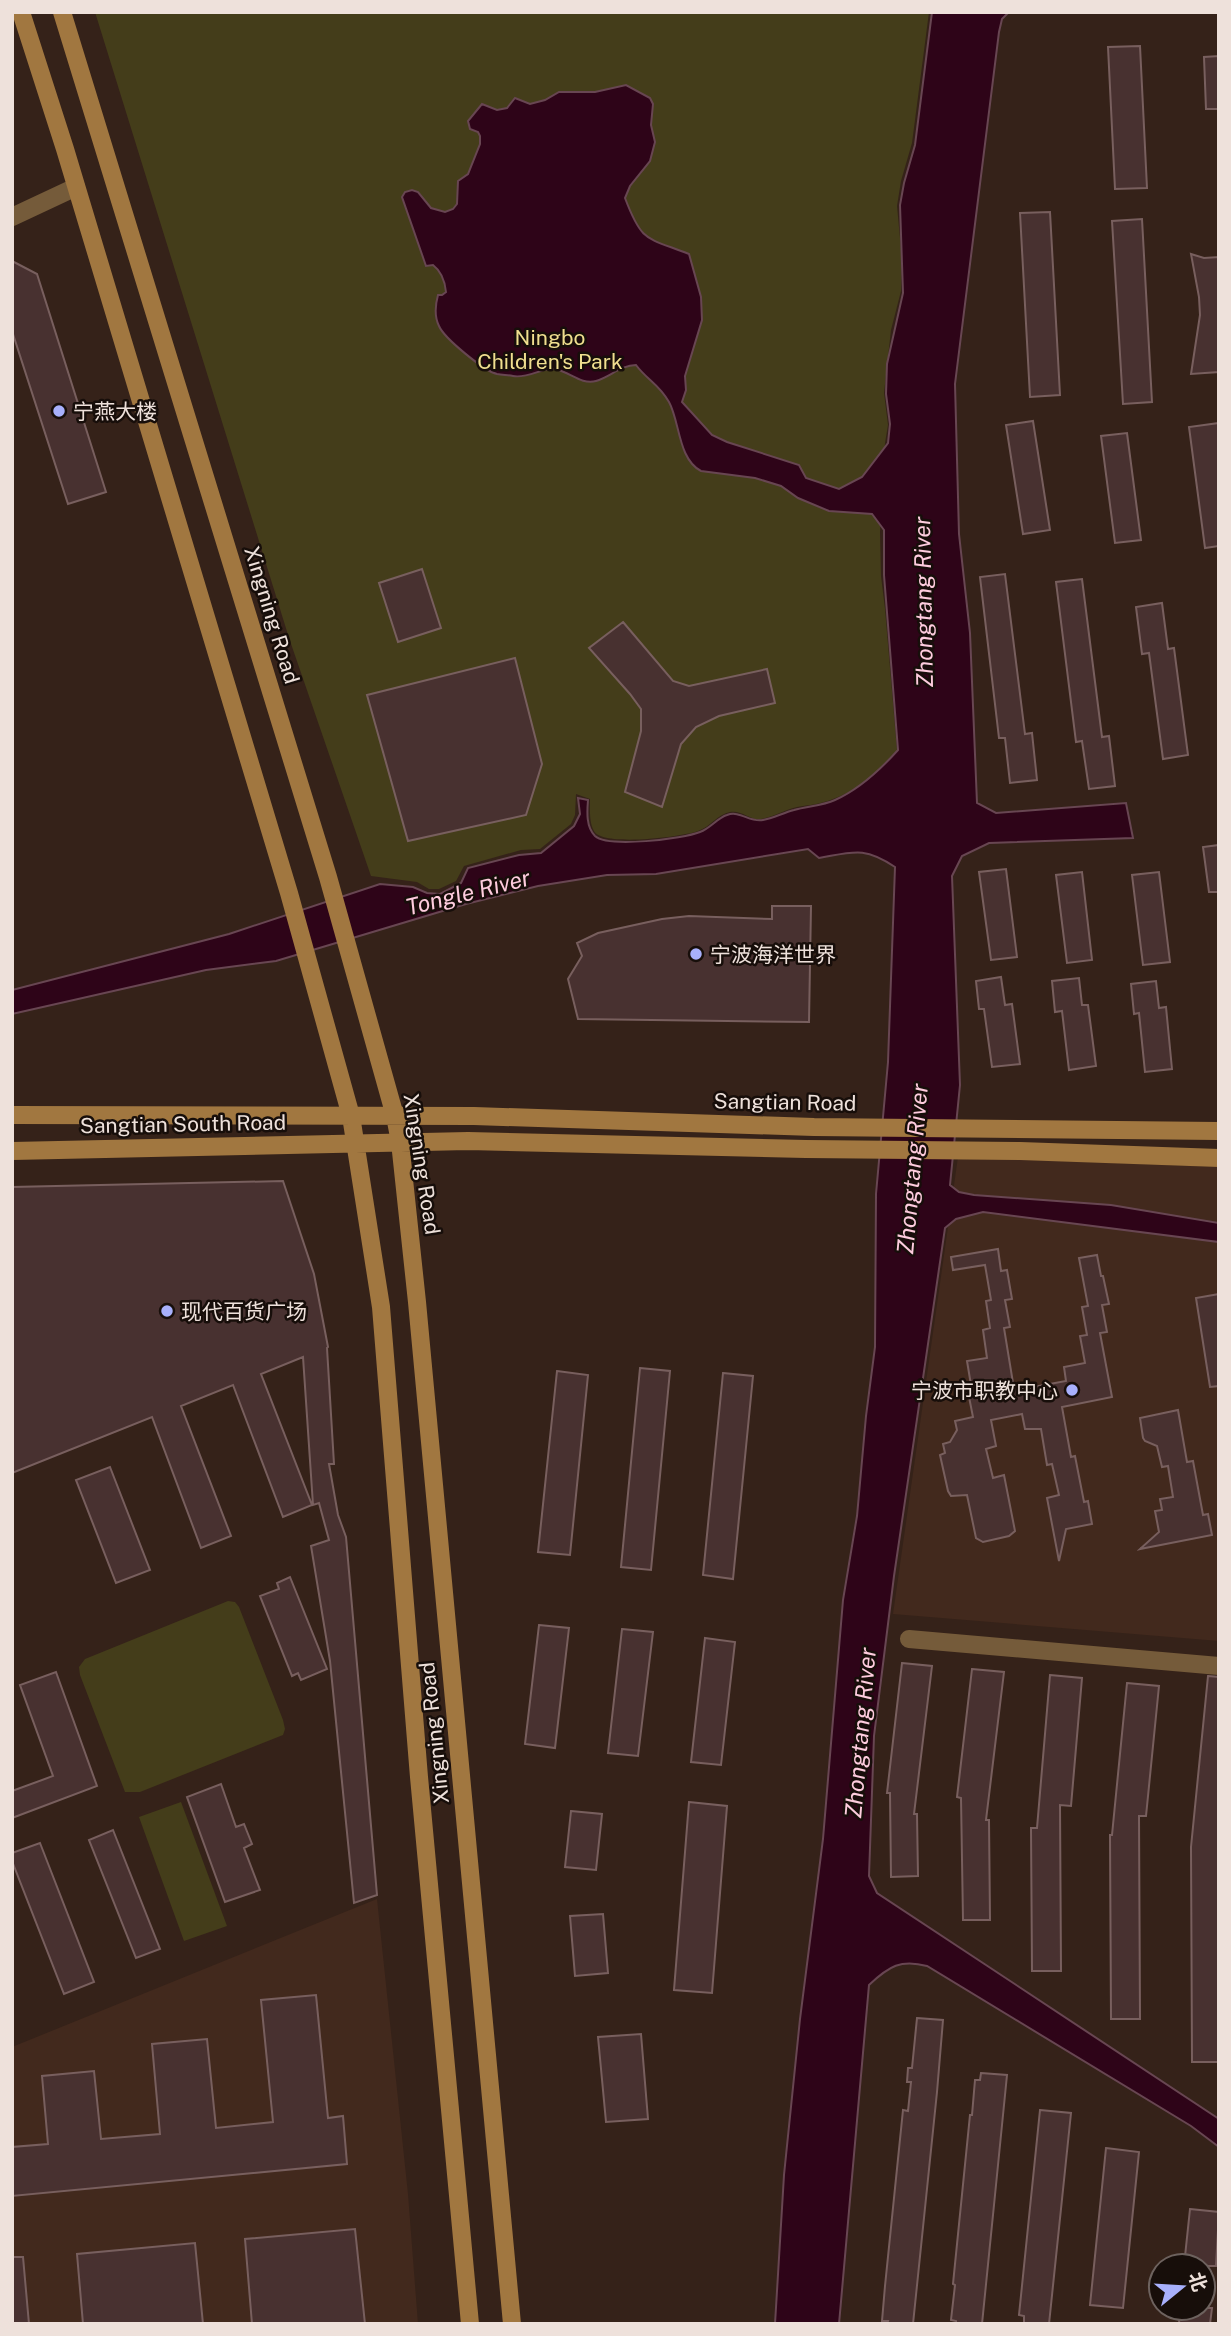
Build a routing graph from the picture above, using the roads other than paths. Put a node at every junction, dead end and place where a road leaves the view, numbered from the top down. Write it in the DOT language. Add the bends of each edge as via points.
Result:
graph roads {
  1 [pos="21,12"];
  2 [pos="62,12"];
  3 [pos="76,187"];
  4 [pos="12,217"];
  5 [pos="12,1115"];
  6 [pos="351,1116"];
  7 [pos="395,1116"];
  8 [pos="1219,1131"];
  9 [pos="355,1142"];
  10 [pos="400,1142"];
  11 [pos="12,1151"];
  12 [pos="1219,1158"];
  13 [pos="909,1639"];
  14 [pos="1219,1666"];
  15 [pos="470,2324"];
  16 [pos="512,2324"];
  1 -- 3 [label="main road"];
  2 -- 7 [label="main road, Xingning Road" via="328,877"];
  3 -- 4 [label="street"];
  3 -- 6 [label="main road, Xingning Road" via="311,965"];
  5 -- 6 [label="main road, Sangtian South Road"];
  6 -- 7 [label="main road, Sangtian Road"];
  6 -- 9 [label="main road, Xingning Road"];
  7 -- 8 [label="main road, Sangtian Road"];
  7 -- 10 [label="main road, Xingning Road"];
  9 -- 10 [label="main road"];
  9 -- 11 [label="main road, Sangtian South Road"];
  9 -- 15 [label="main road, Xingning Road" via="381,1307"];
  10 -- 12 [label="main road"];
  10 -- 16 [label="main road, Xingning Road"];
  13 -- 14 [label="street"];
}
